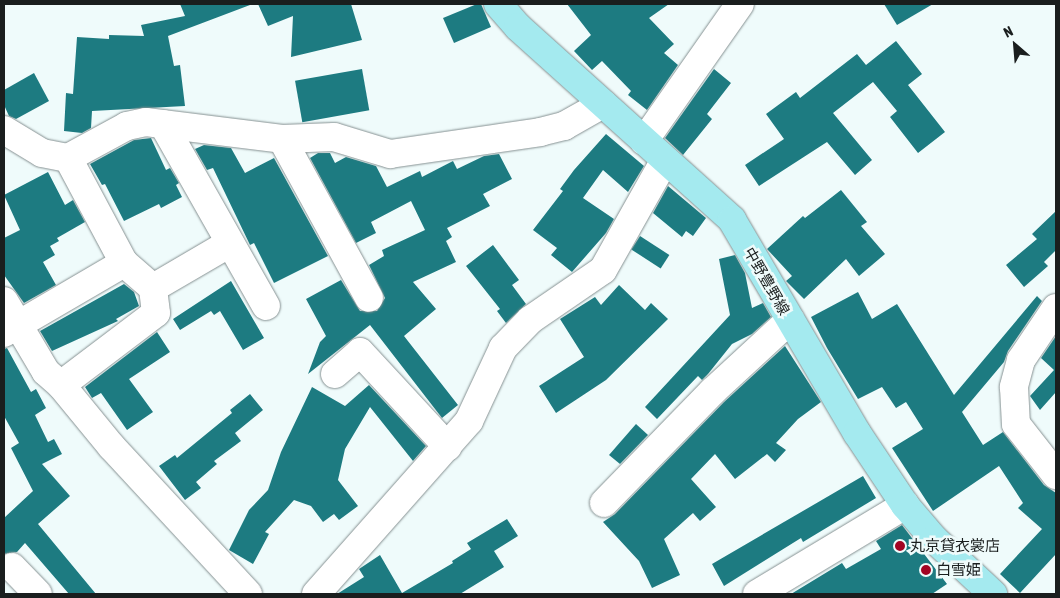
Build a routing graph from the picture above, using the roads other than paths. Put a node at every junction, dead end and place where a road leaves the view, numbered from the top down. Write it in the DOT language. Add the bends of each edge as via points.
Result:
graph roads {
  1 [pos="498,4"];
  2 [pos="740,4"];
  3 [pos="603,104"];
  4 [pos="163,124"];
  5 [pos="4,130"];
  6 [pos="282,139"];
  7 [pos="644,141"];
  8 [pos="68,158"];
  9 [pos="665,160"];
  10 [pos="230,244"];
  11 [pos="124,262"];
  12 [pos="153,288"];
  13 [pos="369,298"];
  14 [pos="4,301"];
  15 [pos="266,306"];
  16 [pos="1056,308"];
  17 [pos="790,320"];
  18 [pos="11,329"];
  19 [pos="335,374"];
  20 [pos="61,385"];
  21 [pos="448,447"];
  22 [pos="1056,475"];
  23 [pos="604,503"];
  24 [pos="905,505"];
  25 [pos="12,567"];
  26 [pos="38,594"];
  27 [pos="248,594"];
  28 [pos="316,594"];
  29 [pos="757,594"];
  30 [pos="993,594"];
  1 -- 3 [label="main road, 中野豊野線" via="518,27"];
  2 -- 7 [label="street"];
  3 -- 6 [label="street" via="564,126 540,132 390,154 334,137"];
  3 -- 7 [label="main road, 中野豊野線"];
  4 -- 6 [label="street"];
  4 -- 8 [label="street" via="146,122 128,126"];
  4 -- 10 [label="street"];
  5 -- 8 [label="street" via="42,153"];
  6 -- 13 [label="street"];
  7 -- 9 [label="main road, 中野豊野線"];
  8 -- 11 [label="street"];
  9 -- 17 [label="main road, 中野豊野線" via="732,220"];
  9 -- 21 [label="street" via="603,270 530,320 503,348 469,421"];
  10 -- 12 [label="street"];
  10 -- 15 [label="street"];
  11 -- 12 [label="street"];
  11 -- 18 [label="street"];
  12 -- 20 [label="street" via="156,313"];
  14 -- 18 [label="street"];
  16 -- 22 [label="street" via="1021,360 1014,387 1016,424"];
  17 -- 23 [label="street" via="713,391"];
  17 -- 24 [label="main road, 中野豊野線"];
  18 -- 20 [label="street" via="46,372"];
  19 -- 21 [label="street" via="360,352"];
  20 -- 27 [label="street" via="112,447"];
  21 -- 28 [label="street"];
  24 -- 29 [label="street"];
  24 -- 30 [label="main road, 中野豊野線" via="934,539"];
  25 -- 26 [label="street"];
}
